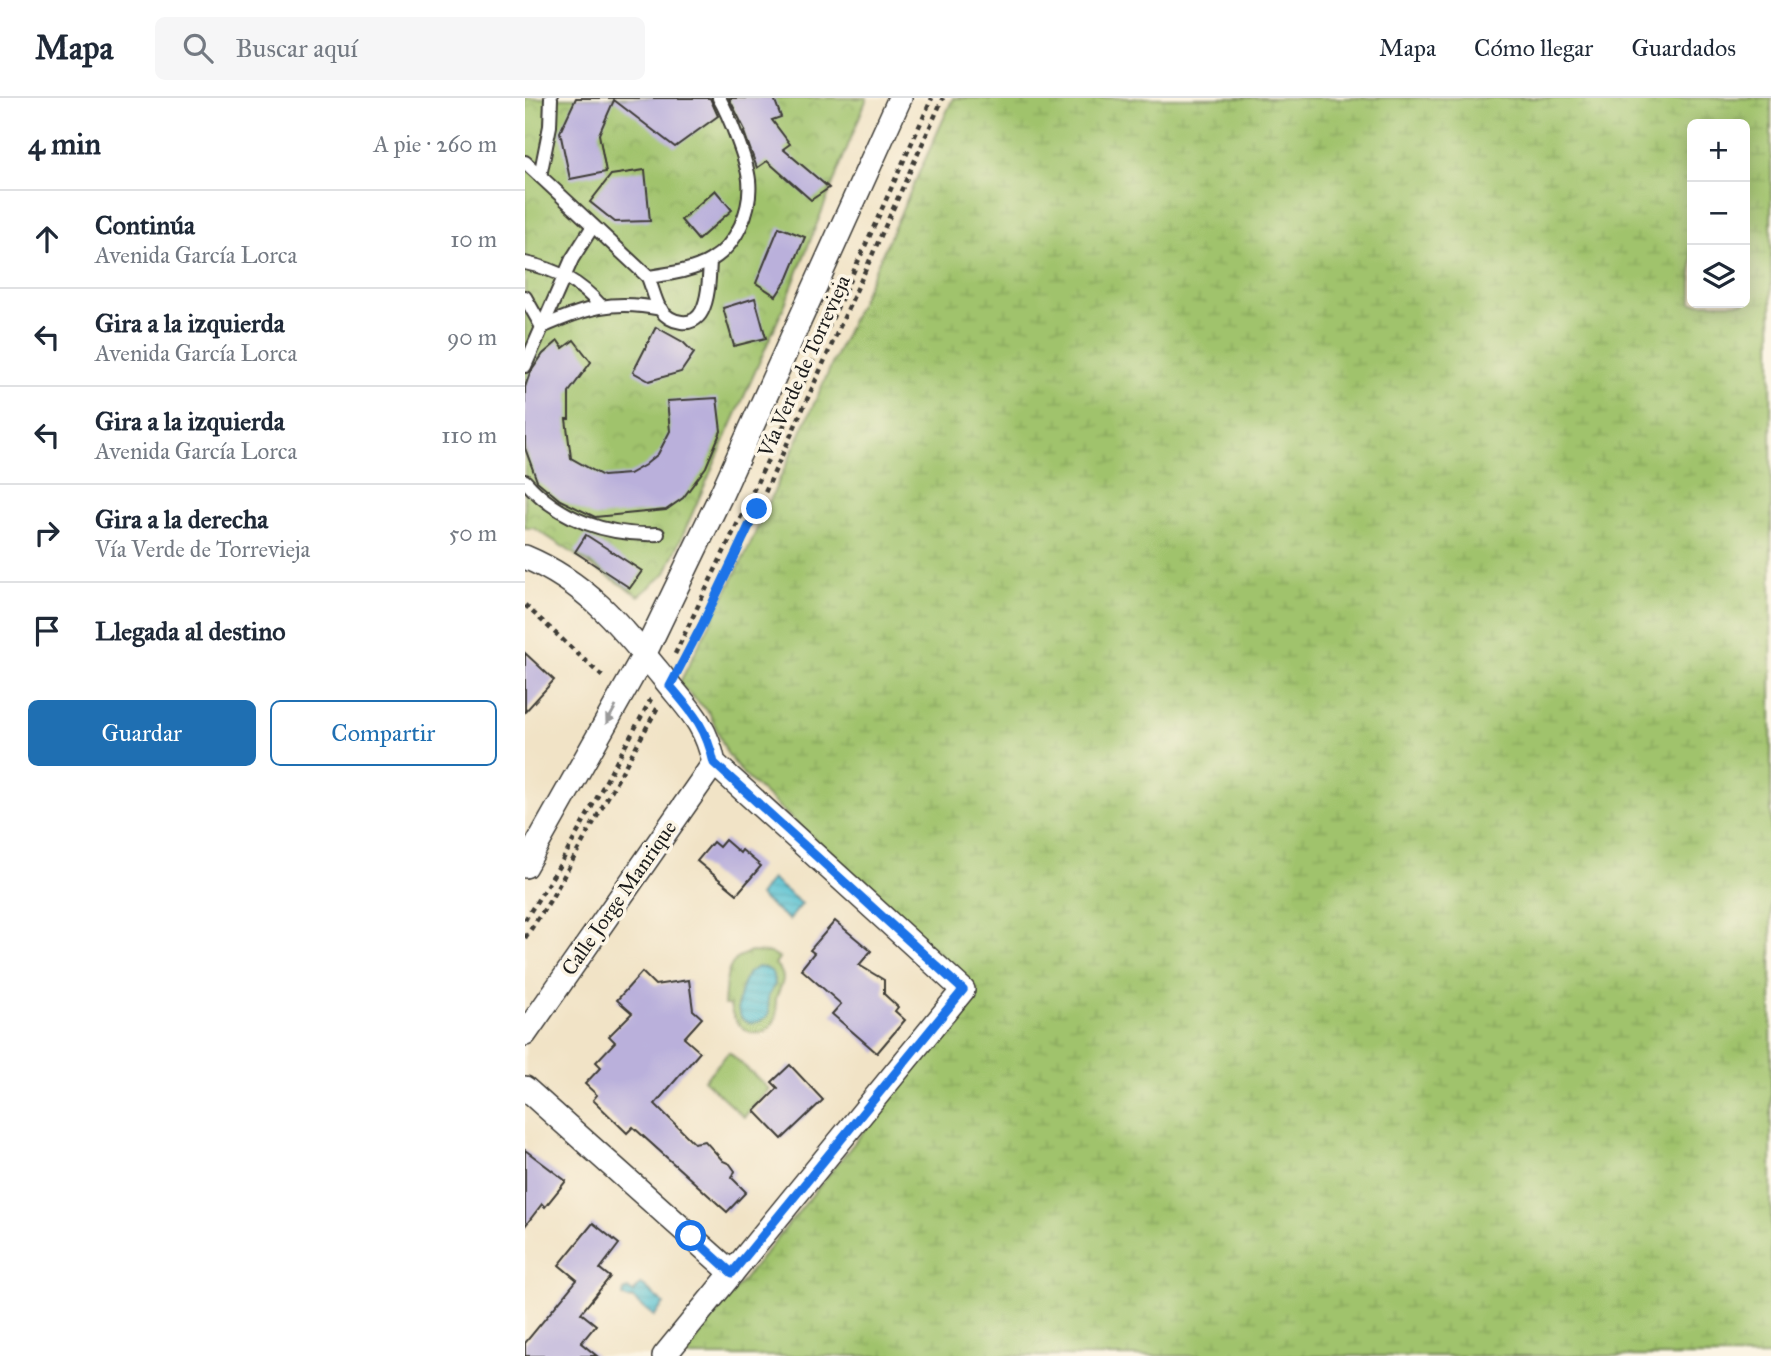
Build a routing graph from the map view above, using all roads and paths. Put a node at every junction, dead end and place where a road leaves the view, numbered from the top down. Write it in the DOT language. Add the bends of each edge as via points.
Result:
graph roads {
  1 [pos="551,98"];
  2 [pos="719,98"];
  3 [pos="900,98"];
  4 [pos="943,98"];
  5 [pos="525,162"];
  6 [pos="540,176"];
  7 [pos="593,226"];
  8 [pos="710,261"];
  9 [pos="525,263"];
  10 [pos="564,275"];
  11 [pos="648,277"];
  12 [pos="525,297"];
  13 [pos="601,306"];
  14 [pos="661,309"];
  15 [pos="542,327"];
  16 [pos="525,366"];
  17 [pos="525,481"];
  18 [pos="658,534"];
  19 [pos="525,557"];
  20 [pos="525,605"];
  21 [pos="644,655"];
  22 [pos="610,684"];
  23 [pos="670,686"];
  24 [pos="714,763"];
  25 [pos="525,866"];
  26 [pos="525,938"];
  27 [pos="525,1034"];
  28 [pos="525,1088"];
  29 [pos="732,1273"];
  30 [pos="664,1356"];
  1 -- 6 [label="lane"];
  2 -- 8 [label="lane" via="743,158 749,190 738,232 727,249"];
  3 -- 21 [label="street"];
  4 -- 23 [label="path, Vía Verde de Torrevieja" via="736,556"];
  5 -- 6 [label="lane"];
  6 -- 7 [label="lane"];
  7 -- 10 [label="lane"];
  7 -- 11 [label="lane"];
  8 -- 11 [label="lane"];
  8 -- 14 [label="lane" via="704,308 698,318 683,323"];
  9 -- 10 [label="lane"];
  10 -- 13 [label="lane"];
  10 -- 15 [label="lane"];
  11 -- 14 [label="lane"];
  12 -- 15 [label="lane"];
  13 -- 14 [label="lane"];
  13 -- 15 [label="lane"];
  15 -- 16 [label="lane"];
  17 -- 18 [label="lane" via="543,499 578,521 617,533"];
  19 -- 21 [label="street" via="597,602"];
  20 -- 22 [label="path"];
  21 -- 23 [label="street"];
  21 -- 25 [label="street, one-way"];
  23 -- 24 [label="street" via="703,728"];
  23 -- 26 [label="path, Vía Verde de Torrevieja"];
  24 -- 27 [label="street, Calle Jorge Manrique"];
  24 -- 29 [label="street" via="963,990"];
  28 -- 29 [label="street"];
  29 -- 30 [label="street"];
}
